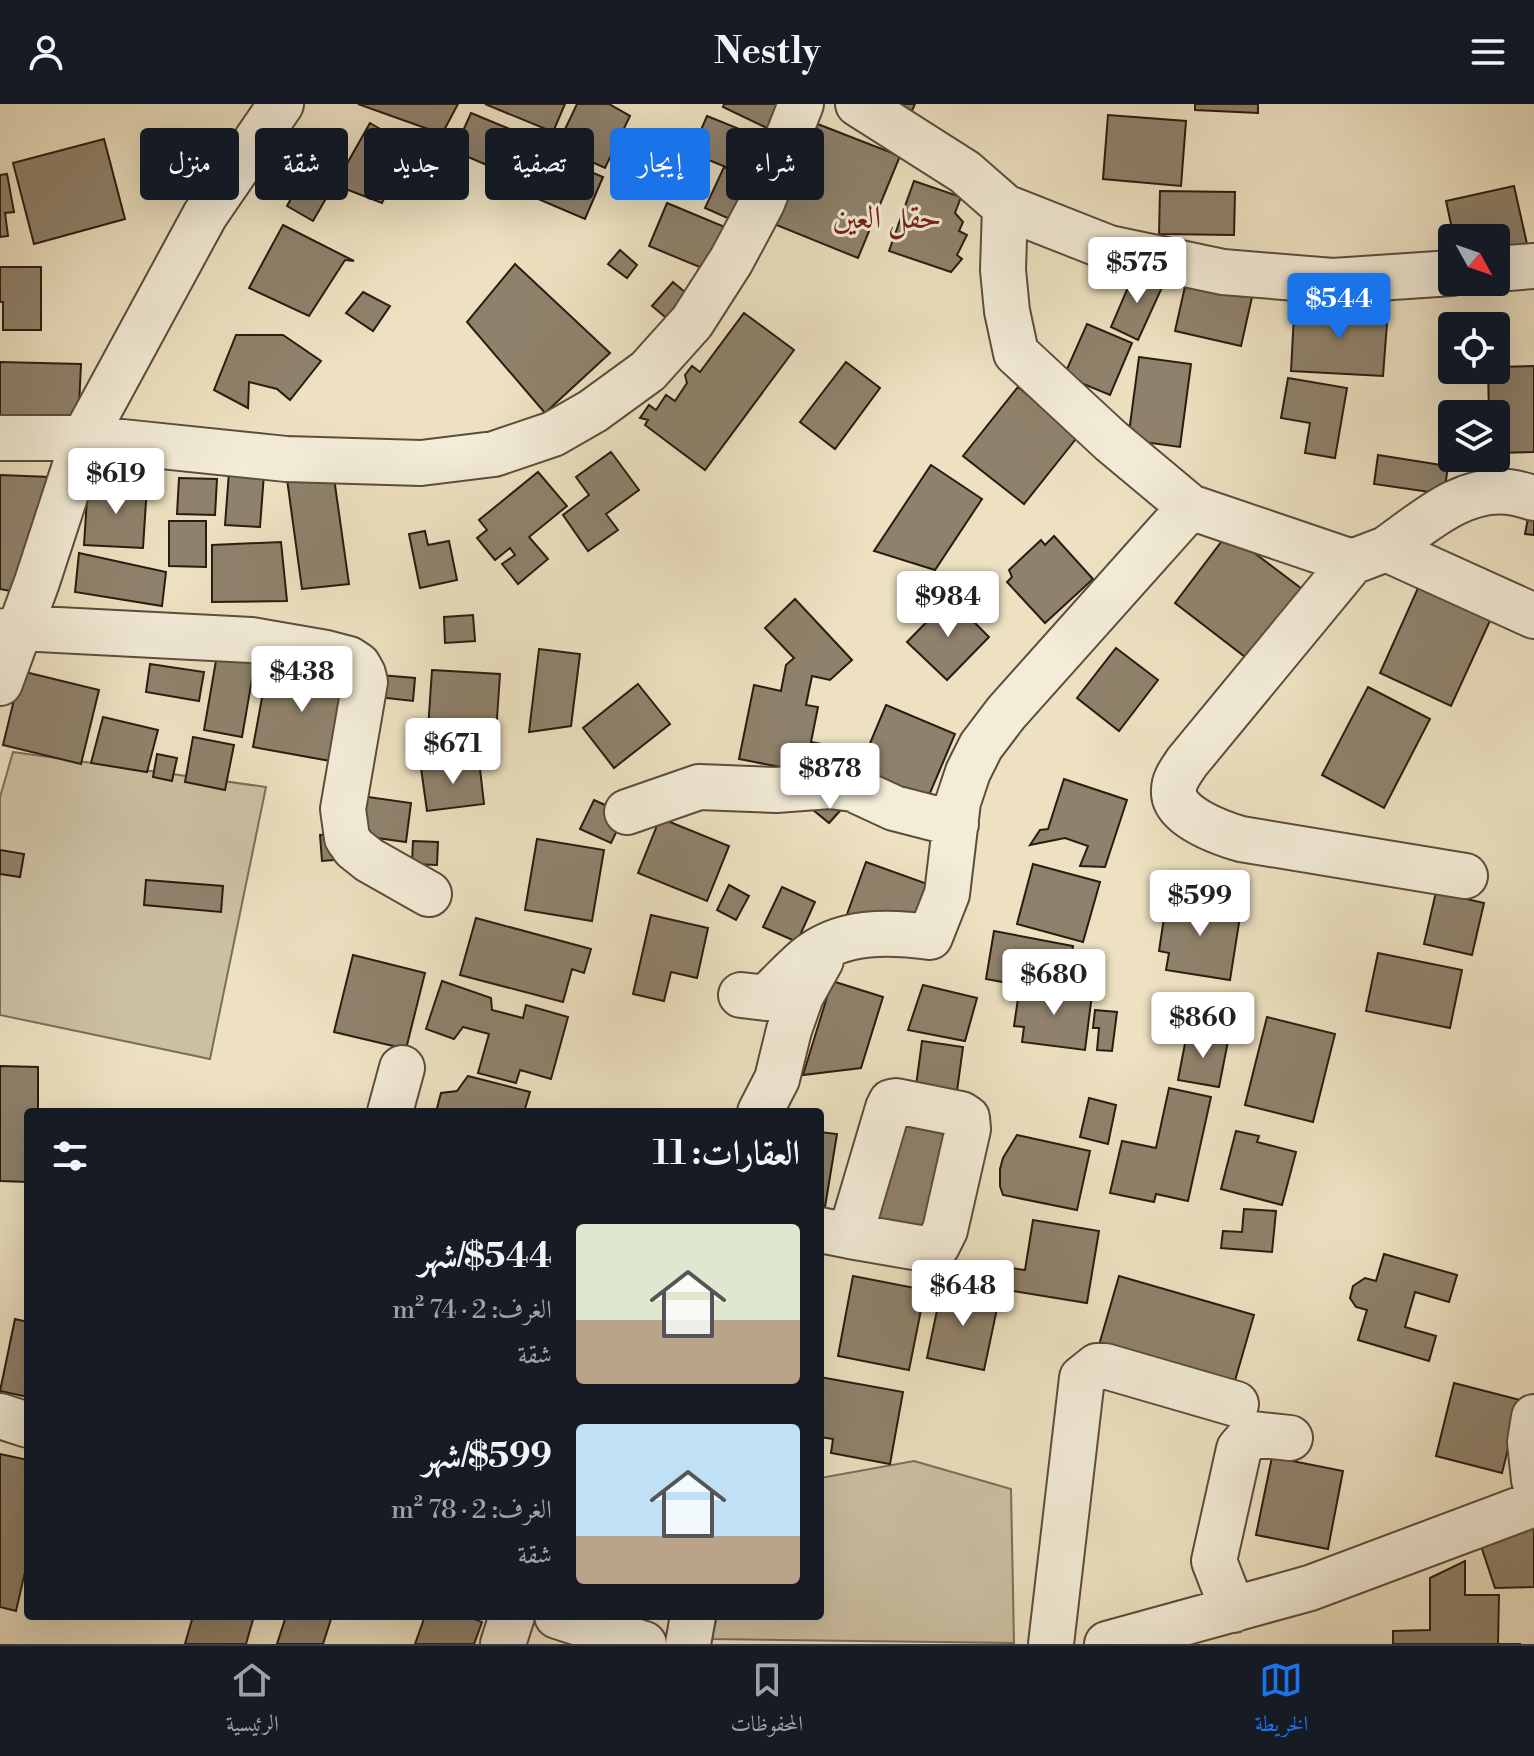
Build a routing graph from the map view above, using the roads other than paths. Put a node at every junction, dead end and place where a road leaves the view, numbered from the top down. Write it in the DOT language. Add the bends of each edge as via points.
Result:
graph roads {
  1 [pos="281,104"];
  2 [pos="801,104"];
  3 [pos="858,104"];
  4 [pos="1005,207"];
  5 [pos="1534,266"];
  6 [pos="1510,268"];
  7 [pos="1438,274"];
  8 [pos="0,438"];
  9 [pos="84,438"];
  10 [pos="1534,498"];
  11 [pos="1190,507"];
  12 [pos="1369,556"];
  13 [pos="1534,616"];
  14 [pos="10,630"];
  15 [pos="0,683"];
  16 [pos="627,812"];
  17 [pos="956,824"];
  18 [pos="1465,876"];
  19 [pos="429,894"];
  20 [pos="830,944"];
  21 [pos="741,995"];
  22 [pos="402,1068"];
  23 [pos="391,1108"];
  24 [pos="762,1108"];
  25 [pos="1236,1404"];
  26 [pos="0,1416"];
  27 [pos="1534,1417"];
  28 [pos="24,1424"];
  29 [pos="1290,1438"];
  30 [pos="1534,1480"];
  31 [pos="1534,1504"];
  32 [pos="1233,1610"];
  33 [pos="511,1620"];
  34 [pos="569,1620"];
  35 [pos="692,1620"];
  36 [pos="1120,1643"];
  37 [pos="503,1644"];
  38 [pos="644,1644"];
  39 [pos="688,1644"];
  40 [pos="1051,1644"];
  1 -- 9 [label="street" via="205,215"];
  2 -- 9 [label="street" via="762,203 692,322 648,371 553,434 494,454 421,463 286,459"];
  3 -- 4 [label="street" via="965,172"];
  4 -- 7 [label="street" via="1109,248 1223,272 1333,281"];
  4 -- 11 [label="street" via="1003,270 1016,353"];
  5 -- 6 [label="street"];
  8 -- 9 [label="street"];
  9 -- 14 [label="street" via="37,582"];
  10 -- 12 [label="street" via="1486,492 1462,499"];
  11 -- 12 [label="street"];
  11 -- 17 [label="street" via="997,724 968,772"];
  12 -- 13 [label="street"];
  12 -- 18 [label="street" via="1187,762 1173,792 1187,814 1241,839"];
  14 -- 15 [label="street"];
  14 -- 19 [label="street" via="251,640 349,659 365,682 343,809 347,838 369,860"];
  16 -- 17 [label="street" via="699,787 830,786"];
  17 -- 20 [label="street" via="947,894 930,937 896,932"];
  20 -- 21 [label="street" via="807,958 766,998"];
  20 -- 24 [label="street" via="801,996 777,1079"];
  22 -- 23 [label="street"];
  25 -- 40 [label="street" via="1105,1366 1082,1378"];
  26 -- 28 [label="street"];
  27 -- 30 [label="street"];
  29 -- 32 [label="street" via="1252,1434 1239,1449 1214,1561"];
  31 -- 32 [label="street" via="1310,1588"];
  32 -- 36 [label="street"];
  33 -- 37 [label="street"];
  34 -- 38 [label="street"];
  35 -- 39 [label="street"];
}
